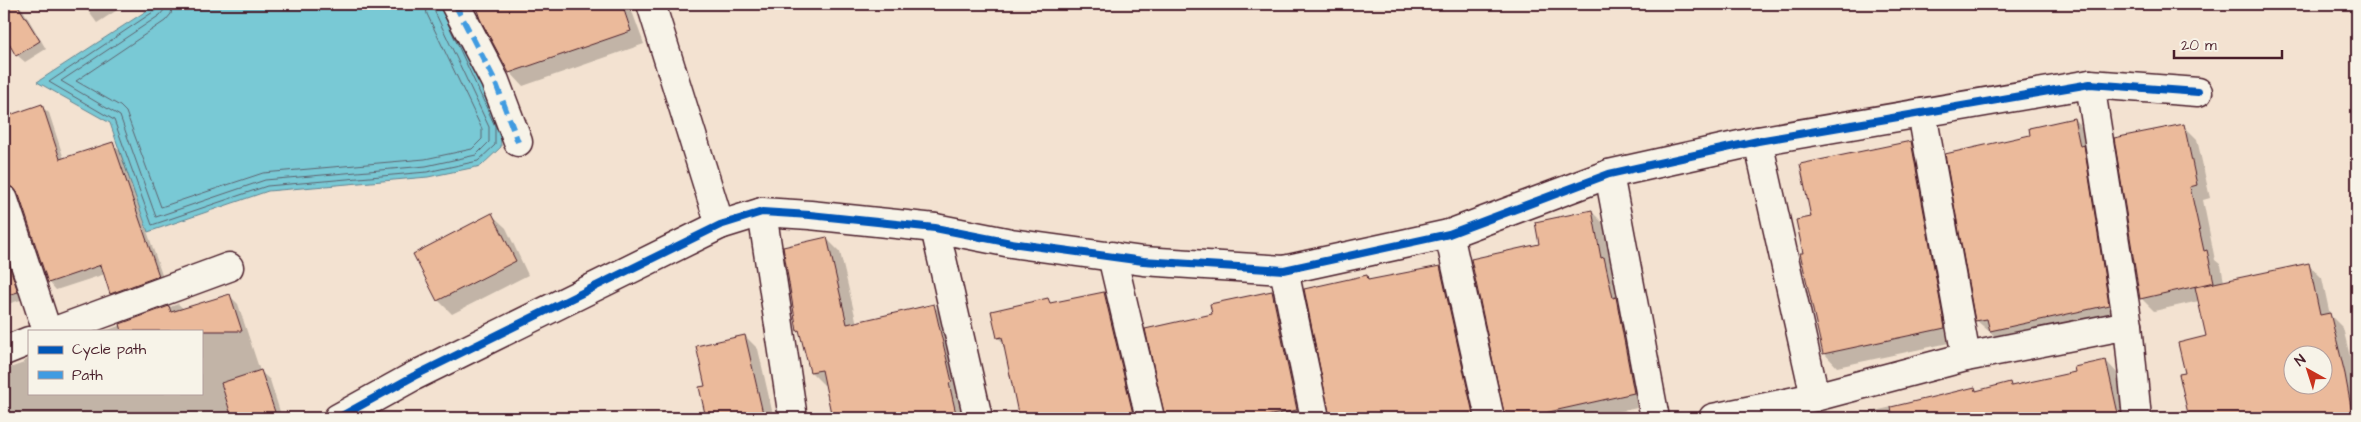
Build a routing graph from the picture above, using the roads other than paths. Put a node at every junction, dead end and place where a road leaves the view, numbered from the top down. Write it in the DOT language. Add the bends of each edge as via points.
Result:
graph roads {
  1 [pos="455,4"];
  2 [pos="652,4"];
  3 [pos="2090,84"];
  4 [pos="2198,92"];
  5 [pos="1922,113"];
  6 [pos="1758,141"];
  7 [pos="518,142"];
  8 [pos="1609,174"];
  9 [pos="4,200"];
  10 [pos="762,212"];
  11 [pos="720,225"];
  12 [pos="935,228"];
  13 [pos="1450,234"];
  14 [pos="1112,256"];
  15 [pos="229,267"];
  16 [pos="1284,270"];
  17 [pos="2128,325"];
  18 [pos="47,330"];
  19 [pos="58,330"];
  20 [pos="28,341"];
  21 [pos="4,352"];
  22 [pos="1966,356"];
  23 [pos="1815,397"];
  24 [pos="338,418"];
  25 [pos="793,418"];
  26 [pos="978,418"];
  27 [pos="1150,418"];
  28 [pos="1315,418"];
  29 [pos="1490,418"];
  30 [pos="1655,418"];
  31 [pos="1713,418"];
  32 [pos="2137,418"];
  1 -- 7 [label="street" via="495,81"];
  2 -- 11 [label="street"];
  3 -- 4 [label="street"];
  3 -- 5 [label="street"];
  3 -- 17 [label="street"];
  5 -- 6 [label="street"];
  5 -- 22 [label="street"];
  6 -- 8 [label="street"];
  6 -- 23 [label="street"];
  8 -- 13 [label="street"];
  8 -- 30 [label="street"];
  9 -- 18 [label="street"];
  10 -- 11 [label="street"];
  10 -- 12 [label="street"];
  10 -- 25 [label="street"];
  11 -- 24 [label="street" via="414,376"];
  12 -- 14 [label="street" via="1012,243"];
  12 -- 26 [label="street"];
  13 -- 16 [label="street"];
  13 -- 29 [label="street"];
  14 -- 16 [label="street"];
  14 -- 27 [label="street"];
  15 -- 19 [label="street"];
  16 -- 28 [label="street"];
  17 -- 22 [label="street"];
  17 -- 32 [label="street"];
  20 -- 21 [label="street"];
  22 -- 23 [label="street"];
  23 -- 31 [label="street"];
}
